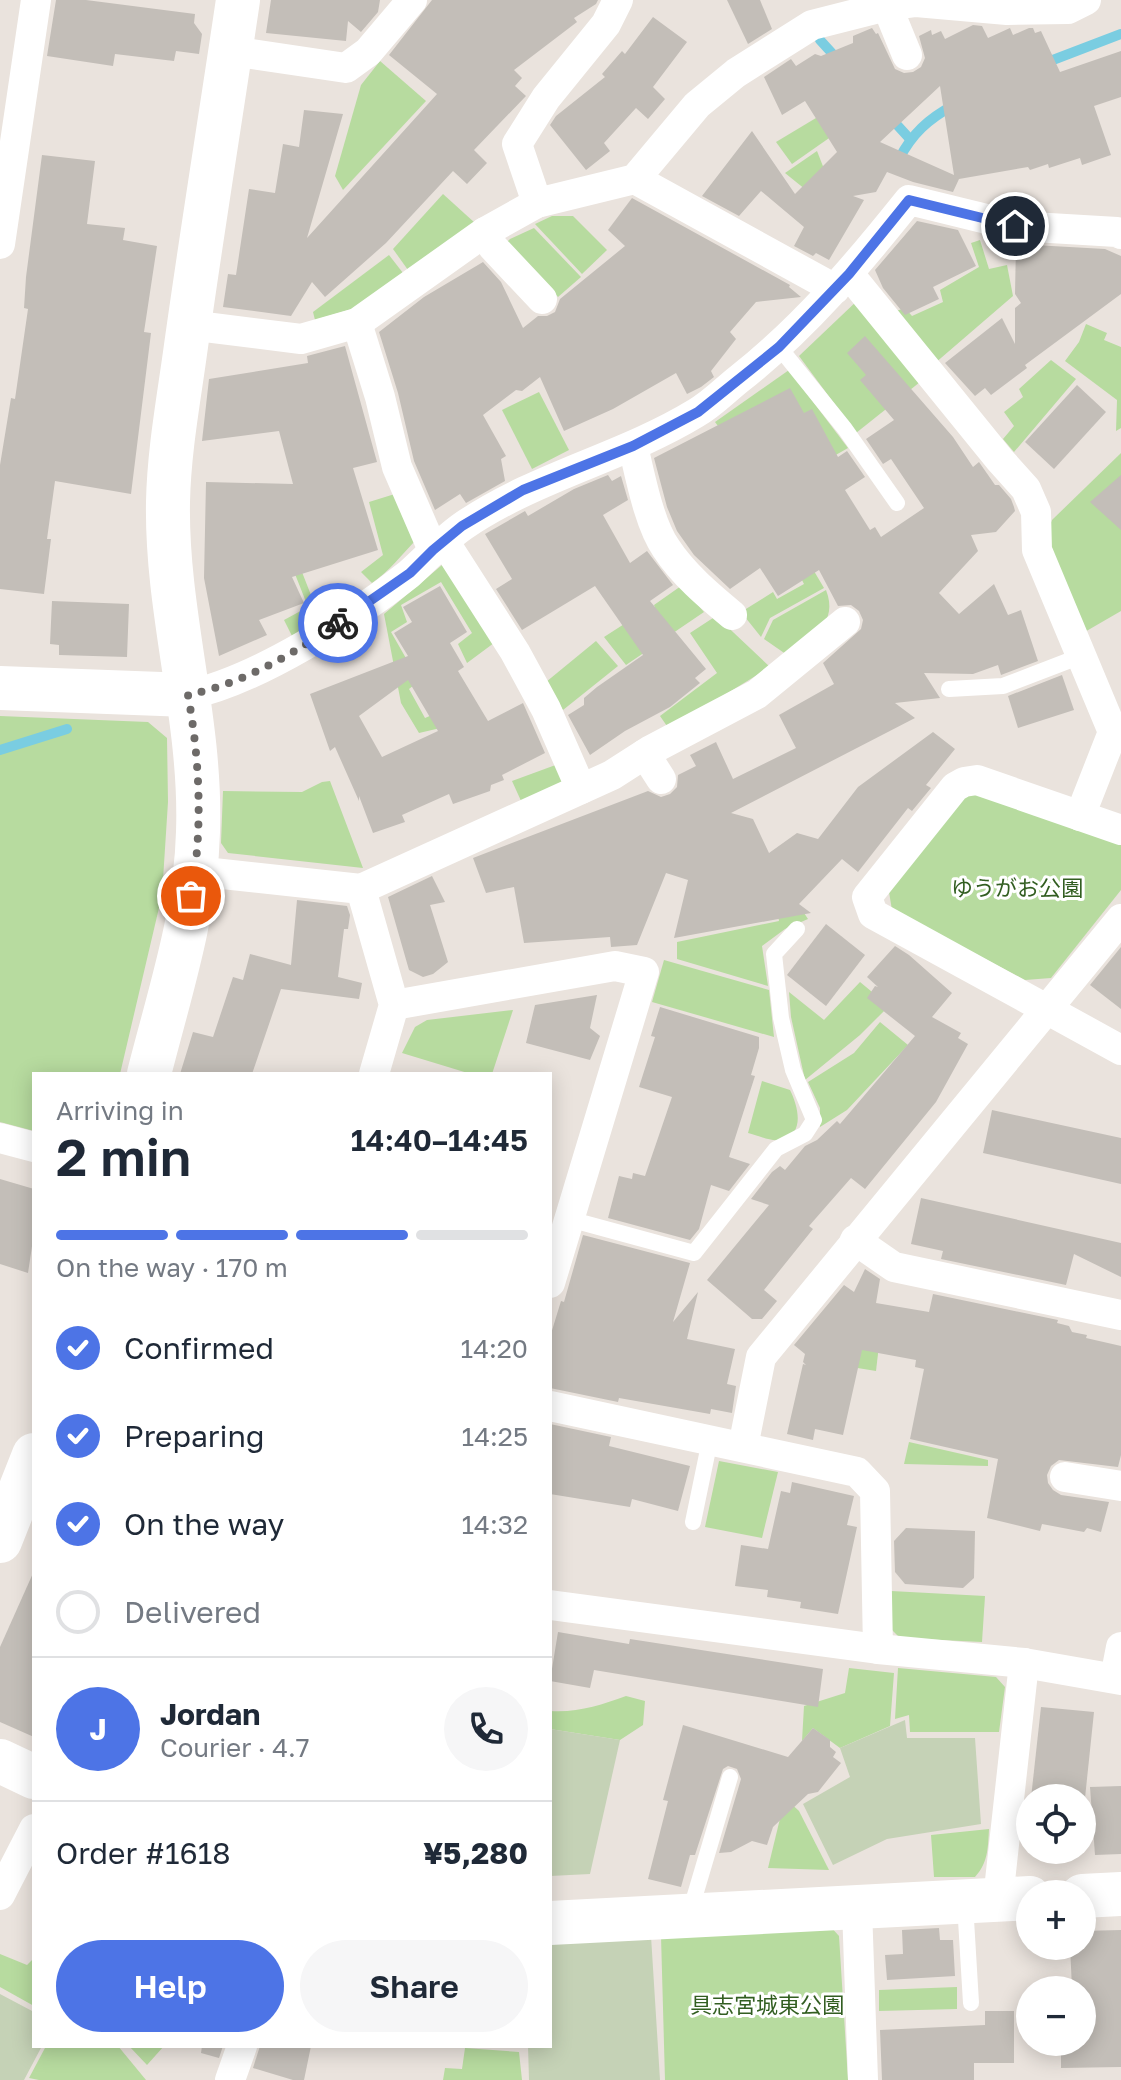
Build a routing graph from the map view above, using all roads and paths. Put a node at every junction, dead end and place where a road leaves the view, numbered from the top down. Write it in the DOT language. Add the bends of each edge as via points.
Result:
graph roads {
  1 [pos="36,0"];
  2 [pos="238,0"];
  3 [pos="412,0"];
  4 [pos="618,0"];
  5 [pos="1086,0"];
  6 [pos="887,6"];
  7 [pos="809,13"];
  8 [pos="231,51"];
  9 [pos="907,55"];
  10 [pos="635,179"];
  11 [pos="537,203"];
  12 [pos="485,232"];
  13 [pos="1121,234"];
  14 [pos="0,244"];
  15 [pos="842,282"];
  16 [pos="542,299"];
  17 [pos="357,323"];
  18 [pos="189,325"];
  19 [pos="779,347"];
  20 [pos="633,446"];
  21 [pos="897,503"];
  22 [pos="438,545"];
  23 [pos="732,615"];
  24 [pos="845,622"];
  25 [pos="1081,656"];
  26 [pos="0,688"];
  27 [pos="949,689"];
  28 [pos="188,695"];
  29 [pos="581,789"];
  30 [pos="1080,816"];
  31 [pos="1121,830"];
  32 [pos="195,871"];
  33 [pos="361,889"];
  34 [pos="1121,919"];
  35 [pos="797,929"];
  36 [pos="394,1005"];
  37 [pos="1046,1011"];
  38 [pos="1121,1050"];
  39 [pos="150,1072"];
  40 [pos="375,1072"];
  41 [pos="0,1138"];
  42 [pos="32,1146"];
  43 [pos="569,1219"];
  44 [pos="855,1240"];
  45 [pos="552,1276"];
  46 [pos="1121,1315"];
  47 [pos="552,1406"];
  48 [pos="710,1440"];
  49 [pos="743,1447"];
  50 [pos="32,1460"];
  51 [pos="1065,1477"];
  52 [pos="1121,1486"];
  53 [pos="693,1522"];
  54 [pos="0,1541"];
  55 [pos="552,1605"];
  56 [pos="1121,1647"];
  57 [pos="878,1649"];
  58 [pos="1024,1663"];
  59 [pos="1118,1679"];
  60 [pos="0,1761"];
  61 [pos="32,1776"];
  62 [pos="730,1777"];
  63 [pos="32,1833"];
  64 [pos="1121,1894"];
  65 [pos="0,1895"];
  66 [pos="1096,1895"];
  67 [pos="998,1900"];
  68 [pos="857,1908"];
  69 [pos="689,1917"];
  70 [pos="552,1923"];
  71 [pos="971,2003"];
  72 [pos="241,2048"];
  73 [pos="230,2080"];
  74 [pos="863,2080"];
  1 -- 14 [label="street"];
  2 -- 8 [label="street"];
  3 -- 8 [label="street" via="368,52 346,68"];
  4 -- 11 [label="street" via="517,144"];
  5 -- 6 [label="street" via="1068,9 916,2"];
  6 -- 7 [label="street"];
  6 -- 9 [label="street"];
  7 -- 10 [label="street" via="697,105"];
  8 -- 18 [label="street"];
  10 -- 11 [label="street"];
  10 -- 15 [label="street"];
  11 -- 12 [label="street"];
  12 -- 16 [label="street"];
  12 -- 17 [label="street"];
  13 -- 15 [label="street" via="1015,226 909,200"];
  15 -- 19 [label="street"];
  15 -- 25 [label="street" via="1026,489 1036,512 1037,550"];
  17 -- 18 [label="street" via="301,339"];
  17 -- 22 [label="street" via="397,467"];
  18 -- 28 [label="street" via="168,499 173,596"];
  19 -- 20 [label="street" via="698,412"];
  19 -- 21 [label="lane"];
  20 -- 22 [label="street" via="523,490"];
  20 -- 23 [label="street" via="664,546"];
  22 -- 28 [label="street" via="410,573 322,634 235,681"];
  22 -- 29 [label="street" via="515,652"];
  24 -- 29 [label="street" via="806,674 757,694 653,766"];
  25 -- 27 [label="lane" via="1003,686"];
  25 -- 30 [label="street" via="1113,732"];
  26 -- 28 [label="street"];
  28 -- 32 [label="street" via="197,787"];
  29 -- 33 [label="street"];
  30 -- 31 [label="street"];
  30 -- 37 [label="street" via="977,780 964,782 867,897 873,914"];
  32 -- 33 [label="street"];
  32 -- 39 [label="street"];
  33 -- 36 [label="street"];
  34 -- 37 [label="street"];
  35 -- 43 [label="lane" via="774,954 793,1070 814,1120 805,1134 776,1149 694,1253"];
  36 -- 40 [label="street"];
  36 -- 43 [label="street" via="615,966 644,972"];
  37 -- 38 [label="street"];
  37 -- 44 [label="street"];
  41 -- 42 [label="street"];
  43 -- 45 [label="street"];
  44 -- 46 [label="street" via="894,1267"];
  44 -- 49 [label="street" via="761,1357"];
  47 -- 48 [label="street"];
  48 -- 49 [label="street"];
  48 -- 53 [label="lane"];
  49 -- 57 [label="street" via="857,1472 875,1491"];
  50 -- 54 [label="street"];
  51 -- 52 [label="street"];
  55 -- 57 [label="street"];
  56 -- 59 [label="street"];
  57 -- 58 [label="street"];
  58 -- 59 [label="street"];
  58 -- 67 [label="street"];
  60 -- 61 [label="street"];
  62 -- 69 [label="lane"];
  63 -- 65 [label="street"];
  64 -- 66 [label="street"];
  67 -- 68 [label="street"];
  67 -- 71 [label="lane"];
  68 -- 69 [label="street"];
  68 -- 74 [label="street"];
  69 -- 70 [label="street"];
  72 -- 73 [label="street"];
}
